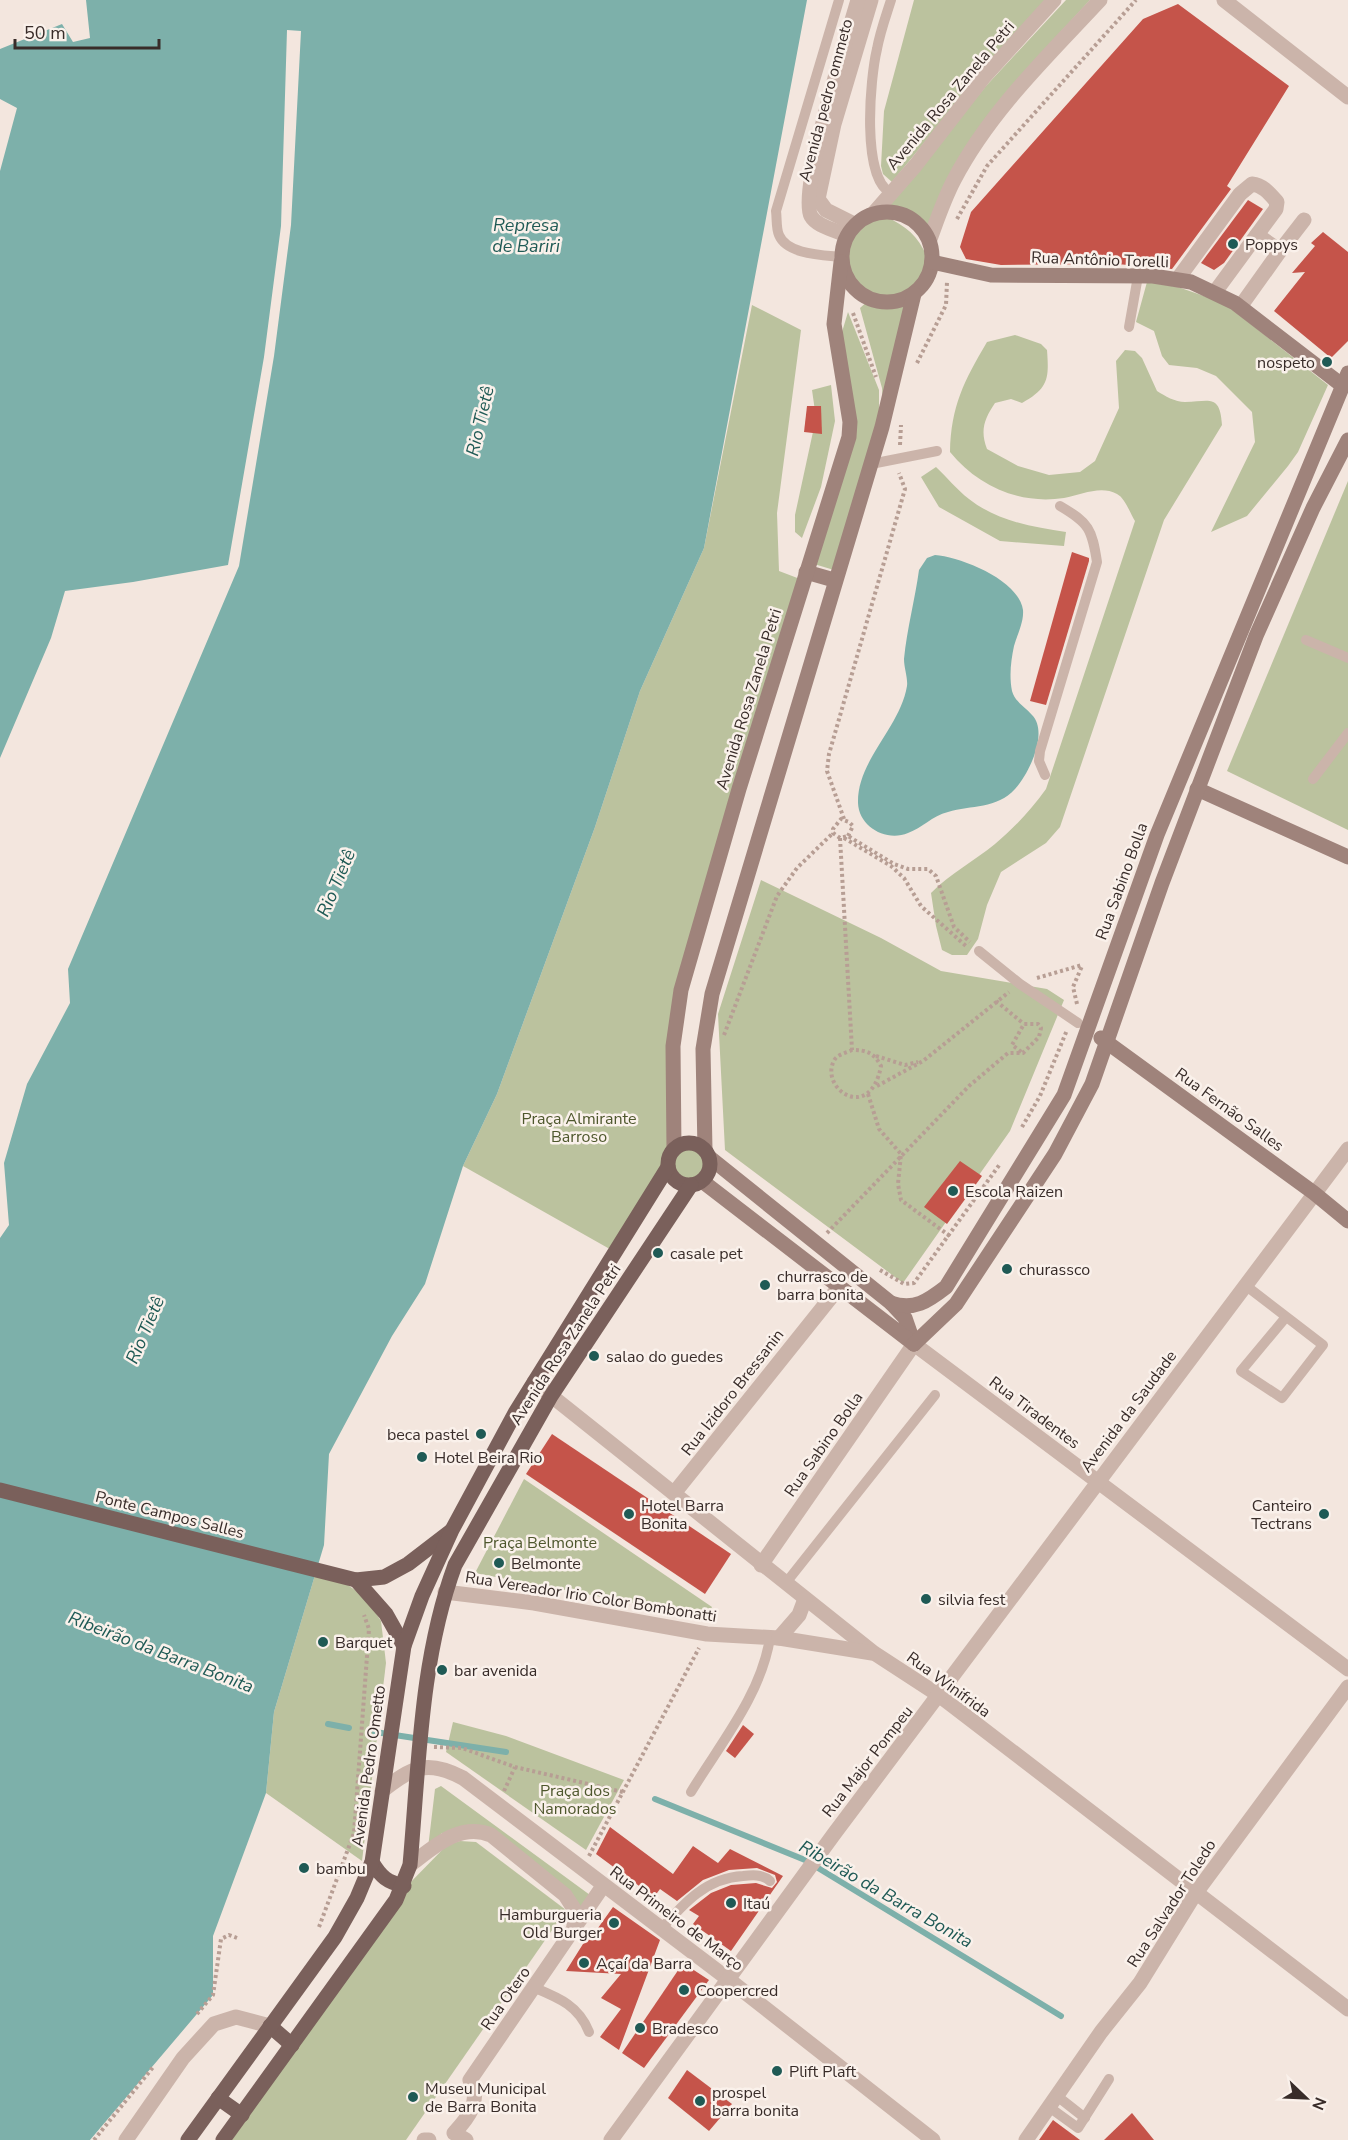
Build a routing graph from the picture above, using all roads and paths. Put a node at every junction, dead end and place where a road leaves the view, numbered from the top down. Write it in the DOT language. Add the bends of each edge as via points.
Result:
graph roads {
  1 [pos="839,0"];
  2 [pos="858,0"];
  3 [pos="871,0"];
  4 [pos="891,0"];
  5 [pos="1054,0"];
  6 [pos="1100,0"];
  7 [pos="1136,0"];
  8 [pos="1224,0"];
  9 [pos="1346,91"];
  10 [pos="891,193"];
  11 [pos="873,214"];
  12 [pos="1304,220"];
  13 [pos="956,221"];
  14 [pos="851,230"];
  15 [pos="1257,235"];
  16 [pos="930,239"];
  17 [pos="1280,251"];
  18 [pos="841,259"];
  19 [pos="932,262"];
  20 [pos="948,266"];
  21 [pos="1138,276"];
  22 [pos="1177,280"];
  23 [pos="1215,292"];
  24 [pos="914,294"];
  25 [pos="850,307"];
  26 [pos="1240,307"];
  27 [pos="1129,327"];
  28 [pos="916,366"];
  29 [pos="877,380"];
  30 [pos="1346,385"];
  31 [pos="902,415"];
  32 [pos="1348,440"];
  33 [pos="937,451"];
  34 [pos="893,460"];
  35 [pos="871,464"];
  36 [pos="1060,506"];
  37 [pos="807,572"];
  38 [pos="834,580"];
  39 [pos="1306,640"];
  40 [pos="1348,658"];
  41 [pos="1348,733"];
  42 [pos="1045,775"];
  43 [pos="1313,779"];
  44 [pos="1197,789"];
  45 [pos="844,819"];
  46 [pos="833,833"];
  47 [pos="844,837"];
  48 [pos="1348,857"];
  49 [pos="974,950"];
  50 [pos="1020,984"];
  51 [pos="996,1001"];
  52 [pos="1024,1024"];
  53 [pos="1079,1024"];
  54 [pos="1107,1041"];
  55 [pos="1012,1045"];
  56 [pos="720,1046"];
  57 [pos="852,1050"];
  58 [pos="1008,1053"];
  59 [pos="1023,1053"];
  60 [pos="875,1055"];
  61 [pos="923,1061"];
  62 [pos="876,1087"];
  63 [pos="868,1094"];
  64 [pos="1019,1132"];
  65 [pos="674,1149"];
  66 [pos="1348,1149"];
  67 [pos="707,1153"];
  68 [pos="901,1154"];
  69 [pos="1002,1160"];
  70 [pos="668,1167"];
  71 [pos="697,1183"];
  72 [pos="1314,1193"];
  73 [pos="1348,1221"];
  74 [pos="950,1236"];
  75 [pos="825,1240"];
  76 [pos="871,1264"];
  77 [pos="1245,1285"];
  78 [pos="840,1286"];
  79 [pos="891,1303"];
  80 [pos="1286,1317"];
  81 [pos="914,1344"];
  82 [pos="534,1382"];
  83 [pos="935,1395"];
  84 [pos="551,1396"];
  85 [pos="1098,1482"];
  86 [pos="0,1490"];
  87 [pos="675,1492"];
  88 [pos="452,1530"];
  89 [pos="760,1565"];
  90 [pos="356,1580"];
  91 [pos="785,1584"];
  92 [pos="445,1592"];
  93 [pos="805,1599"];
  94 [pos="363,1610"];
  95 [pos="706,1634"];
  96 [pos="774,1638"];
  97 [pos="404,1646"];
  98 [pos="874,1653"];
  99 [pos="1348,1669"];
  100 [pos="1348,1687"];
  101 [pos="940,1696"];
  102 [pos="421,1745"];
  103 [pos="418,1767"];
  104 [pos="515,1767"];
  105 [pos="382,1791"];
  106 [pos="623,1792"];
  107 [pos="691,1792"];
  108 [pos="498,1804"];
  109 [pos="372,1862"];
  110 [pos="410,1865"];
  111 [pos="582,1869"];
  112 [pos="770,1881"];
  113 [pos="404,1886"];
  114 [pos="603,1886"];
  115 [pos="1195,1894"];
  116 [pos="574,1927"];
  117 [pos="661,1929"];
  118 [pos="318,1931"];
  119 [pos="237,1938"];
  120 [pos="729,1979"];
  121 [pos="535,1988"];
  122 [pos="213,1995"];
  123 [pos="1348,2009"];
  124 [pos="270,2026"];
  125 [pos="589,2032"];
  126 [pos="292,2045"];
  127 [pos="1108,2079"];
  128 [pos="218,2098"];
  129 [pos="1053,2102"];
  130 [pos="242,2115"];
  131 [pos="454,2138"];
  132 [pos="126,2140"];
  133 [pos="188,2140"];
  134 [pos="224,2140"];
  135 [pos="424,2140"];
  136 [pos="429,2140"];
  137 [pos="611,2140"];
  138 [pos="933,2140"];
  139 [pos="1026,2140"];
  1 -- 18 [label="lane" via="776,211 779,235 787,245"];
  2 -- 14 [label="street, Avenida pedro ommeto" via="826,109 808,197 811,216 818,224"];
  3 -- 14 [label="street, Avenida pedro ommeto" via="834,124 818,199"];
  4 -- 10 [label="lane" via="876,51 869,143 875,176 883,189"];
  5 -- 10 [label="street, Avenida Rosa Zanela Petri" via="984,77"];
  6 -- 16 [label="street" via="1019,86 982,135 953,181"];
  7 -- 13 [label="path" via="987,166"];
  8 -- 9 [label="street"];
  10 -- 11 [label="street, Avenida Rosa Zanela Petri"];
  11 -- 14 [label="main road"];
  11 -- 16 [label="main road" via="900,214 913,220"];
  12 -- 17 [label="street"];
  14 -- 18 [label="main road"];
  15 -- 17 [label="street"];
  15 -- 22 [label="street" via="1277,202 1258,184 1252,184 1240,194"];
  15 -- 23 [label="street"];
  16 -- 19 [label="main road"];
  17 -- 26 [label="street"];
  18 -- 24 [label="main road" via="850,284 868,300 884,304"];
  18 -- 37 [label="main road, Avenida Rosa Zanela Petri" via="834,324 850,429"];
  19 -- 20 [label="main road, Rua Antônio Torelli"];
  19 -- 24 [label="main road" via="928,277"];
  20 -- 21 [label="main road, Rua Antônio Torelli" via="991,275"];
  20 -- 28 [label="path" via="946,305"];
  21 -- 22 [label="main road, Rua Antônio Torelli"];
  21 -- 27 [label="lane"];
  22 -- 23 [label="main road, Rua Antônio Torelli"];
  23 -- 26 [label="main road, Rua Antônio Torelli"];
  24 -- 35 [label="main road"];
  25 -- 29 [label="path"];
  26 -- 30 [label="main road, Rua Antônio Torelli"];
  30 -- 53 [label="main road, Rua Sabino Bolla"];
  31 -- 34 [label="path" via="900,448"];
  32 -- 44 [label="main road, Rua Sabino Bolla" via="1260,626"];
  33 -- 34 [label="lane"];
  34 -- 35 [label="lane"];
  34 -- 45 [label="path" via="905,489 829,754 827,771"];
  35 -- 38 [label="main road"];
  36 -- 42 [label="lane" via="1088,525 1097,562 1040,751 1039,761"];
  37 -- 38 [label="main road"];
  37 -- 65 [label="main road, Avenida Rosa Zanela Petri" via="681,990 674,1022"];
  38 -- 67 [label="main road" via="705,1023 702,1089"];
  39 -- 40 [label="lane"];
  41 -- 43 [label="lane"];
  44 -- 48 [label="main road"];
  44 -- 54 [label="main road, Rua Sabino Bolla"];
  45 -- 46 [label="path" via="837,823"];
  45 -- 47 [label="path" via="853,826"];
  46 -- 47 [label="path"];
  46 -- 56 [label="path" via="797,868 777,896"];
  47 -- 49 [label="path" via="891,866 904,878 921,906"];
  47 -- 49 [label="path" via="894,864 928,869 936,876 954,927"];
  47 -- 57 [label="path"];
  49 -- 50 [label="lane"];
  50 -- 51 [label="path"];
  50 -- 53 [label="lane"];
  50 -- 53 [label="path" via="1082,965 1073,987"];
  51 -- 52 [label="path"];
  51 -- 61 [label="path"];
  52 -- 55 [label="path"];
  52 -- 59 [label="path" via="1038,1024 1041,1028 1039,1037"];
  53 -- 54 [label="main road, Rua Fernão Salles"];
  53 -- 64 [label="path"];
  53 -- 79 [label="main road, Rua Sabino Bolla" via="1064,1095 946,1287 924,1304"];
  54 -- 72 [label="main road, Rua Fernão Salles"];
  54 -- 81 [label="main road, Rua Sabino Bolla" via="1092,1083 1055,1154 956,1304"];
  55 -- 58 [label="path"];
  55 -- 59 [label="path"];
  57 -- 60 [label="path"];
  57 -- 63 [label="path" via="835,1060 835,1085 844,1095 858,1098"];
  58 -- 59 [label="path"];
  58 -- 68 [label="path"];
  60 -- 61 [label="path" via="905,1065"];
  60 -- 62 [label="path" via="881,1066"];
  61 -- 62 [label="path"];
  62 -- 63 [label="path"];
  63 -- 68 [label="path" via="879,1129"];
  65 -- 67 [label="main road" via="693,1143"];
  65 -- 70 [label="main road"];
  66 -- 72 [label="street, Avenida da Saudade"];
  67 -- 71 [label="main road" via="708,1174"];
  67 -- 75 [label="main road"];
  68 -- 74 [label="path" via="901,1200"];
  68 -- 75 [label="path"];
  69 -- 74 [label="path"];
  70 -- 71 [label="main road" via="678,1183"];
  70 -- 82 [label="main road, Avenida Rosa Zanela Petri"];
  71 -- 78 [label="main road, Rua Tiradentes"];
  71 -- 84 [label="main road, Avenida Rosa Zanela Petri"];
  72 -- 73 [label="main road, Rua Fernão Salles"];
  72 -- 77 [label="street, Avenida da Saudade"];
  74 -- 76 [label="path" via="914,1283 904,1284"];
  75 -- 79 [label="main road"];
  77 -- 80 [label="lane"];
  77 -- 85 [label="street, Avenida da Saudade"];
  78 -- 81 [label="main road, Rua Tiradentes"];
  78 -- 87 [label="street, Rua Izidoro Bressanin"];
  79 -- 81 [label="main road" via="905,1318"];
  80 -- 80 [label="lane" via="1323,1345 1282,1398 1241,1371"];
  81 -- 85 [label="street, Rua Tiradentes"];
  81 -- 89 [label="street, Rua Sabino Bolla"];
  82 -- 84 [label="street, Rua Winifrida"];
  82 -- 88 [label="main road, Avenida Rosa Zanela Petri"];
  83 -- 91 [label="lane"];
  84 -- 87 [label="street, Rua Winifrida"];
  84 -- 92 [label="main road, Avenida Rosa Zanela Petri" via="466,1543"];
  85 -- 99 [label="street, Rua Tiradentes"];
  85 -- 101 [label="street, Avenida da Saudade"];
  86 -- 90 [label="main road, Ponte Campos Salles"];
  87 -- 89 [label="street, Rua Winifrida"];
  88 -- 90 [label="main road" via="384,1577"];
  88 -- 97 [label="main road, Avenida Pedro Ometto"];
  89 -- 91 [label="street, Rua Winifrida"];
  90 -- 97 [label="main road" via="386,1614"];
  91 -- 93 [label="street, Rua Winifrida"];
  92 -- 95 [label="street, Rua Vereador Irio Color Bombonatti"];
  92 -- 102 [label="main road" via="430,1660"];
  93 -- 96 [label="street" via="799,1615"];
  93 -- 98 [label="street, Rua Winifrida"];
  94 -- 118 [label="path" via="369,1629 354,1833"];
  95 -- 96 [label="street, Rua Vereador Irio Color Bombonatti"];
  95 -- 106 [label="path"];
  96 -- 98 [label="street, Rua Vereador Irio Color Bombonatti"];
  96 -- 107 [label="lane" via="747,1702"];
  97 -- 105 [label="main road, Avenida Pedro Ometto"];
  98 -- 101 [label="street, Rua Winifrida"];
  100 -- 115 [label="street, Rua Salvador Toledo"];
  101 -- 115 [label="street, Rua Winifrida"];
  101 -- 120 [label="street, Rua Major Pompeu"];
  102 -- 103 [label="main road"];
  102 -- 104 [label="path" via="462,1748"];
  103 -- 105 [label="street"];
  103 -- 108 [label="street, Rua Primeiro de Março" via="449,1771"];
  103 -- 110 [label="main road"];
  104 -- 106 [label="path"];
  104 -- 108 [label="path"];
  105 -- 109 [label="main road, Avenida Pedro Ometto"];
  106 -- 111 [label="path"];
  108 -- 111 [label="street, Rua Primeiro de Março"];
  109 -- 113 [label="main road" via="380,1876"];
  109 -- 124 [label="main road, Avenida Pedro Ometto" via="334,1937"];
  110 -- 113 [label="main road"];
  110 -- 116 [label="street" via="450,1837 472,1830 491,1834 565,1895 574,1909"];
  111 -- 114 [label="street, Rua Primeiro de Março"];
  112 -- 117 [label="lane" via="751,1875 725,1877 709,1884 683,1904"];
  113 -- 126 [label="main road"];
  114 -- 116 [label="street, Rua Otero"];
  114 -- 117 [label="street, Rua Primeiro de Março"];
  115 -- 123 [label="street, Rua Winifrida"];
  115 -- 129 [label="street, Rua Salvador Toledo" via="1140,1983"];
  116 -- 121 [label="street, Rua Otero"];
  117 -- 120 [label="street, Rua Primeiro de Março"];
  119 -- 122 [label="path" via="229,1935 221,1939"];
  120 -- 137 [label="street, Rua Major Pompeu"];
  120 -- 138 [label="street, Rua Primeiro de Março"];
  121 -- 125 [label="lane" via="570,2004"];
  121 -- 131 [label="street, Rua Otero" via="470,2080 475,2100"];
  124 -- 126 [label="main road"];
  124 -- 128 [label="main road, Avenida Pedro Ometto"];
  124 -- 132 [label="street" via="236,2017 213,2024 183,2058"];
  126 -- 130 [label="main road"];
  127 -- 129 [label="lane" via="1085,2118"];
  128 -- 130 [label="main road"];
  128 -- 133 [label="main road, Avenida Pedro Ometto"];
  129 -- 139 [label="street, Rua Salvador Toledo"];
  130 -- 134 [label="main road"];
  135 -- 136 [label="street"];
}
